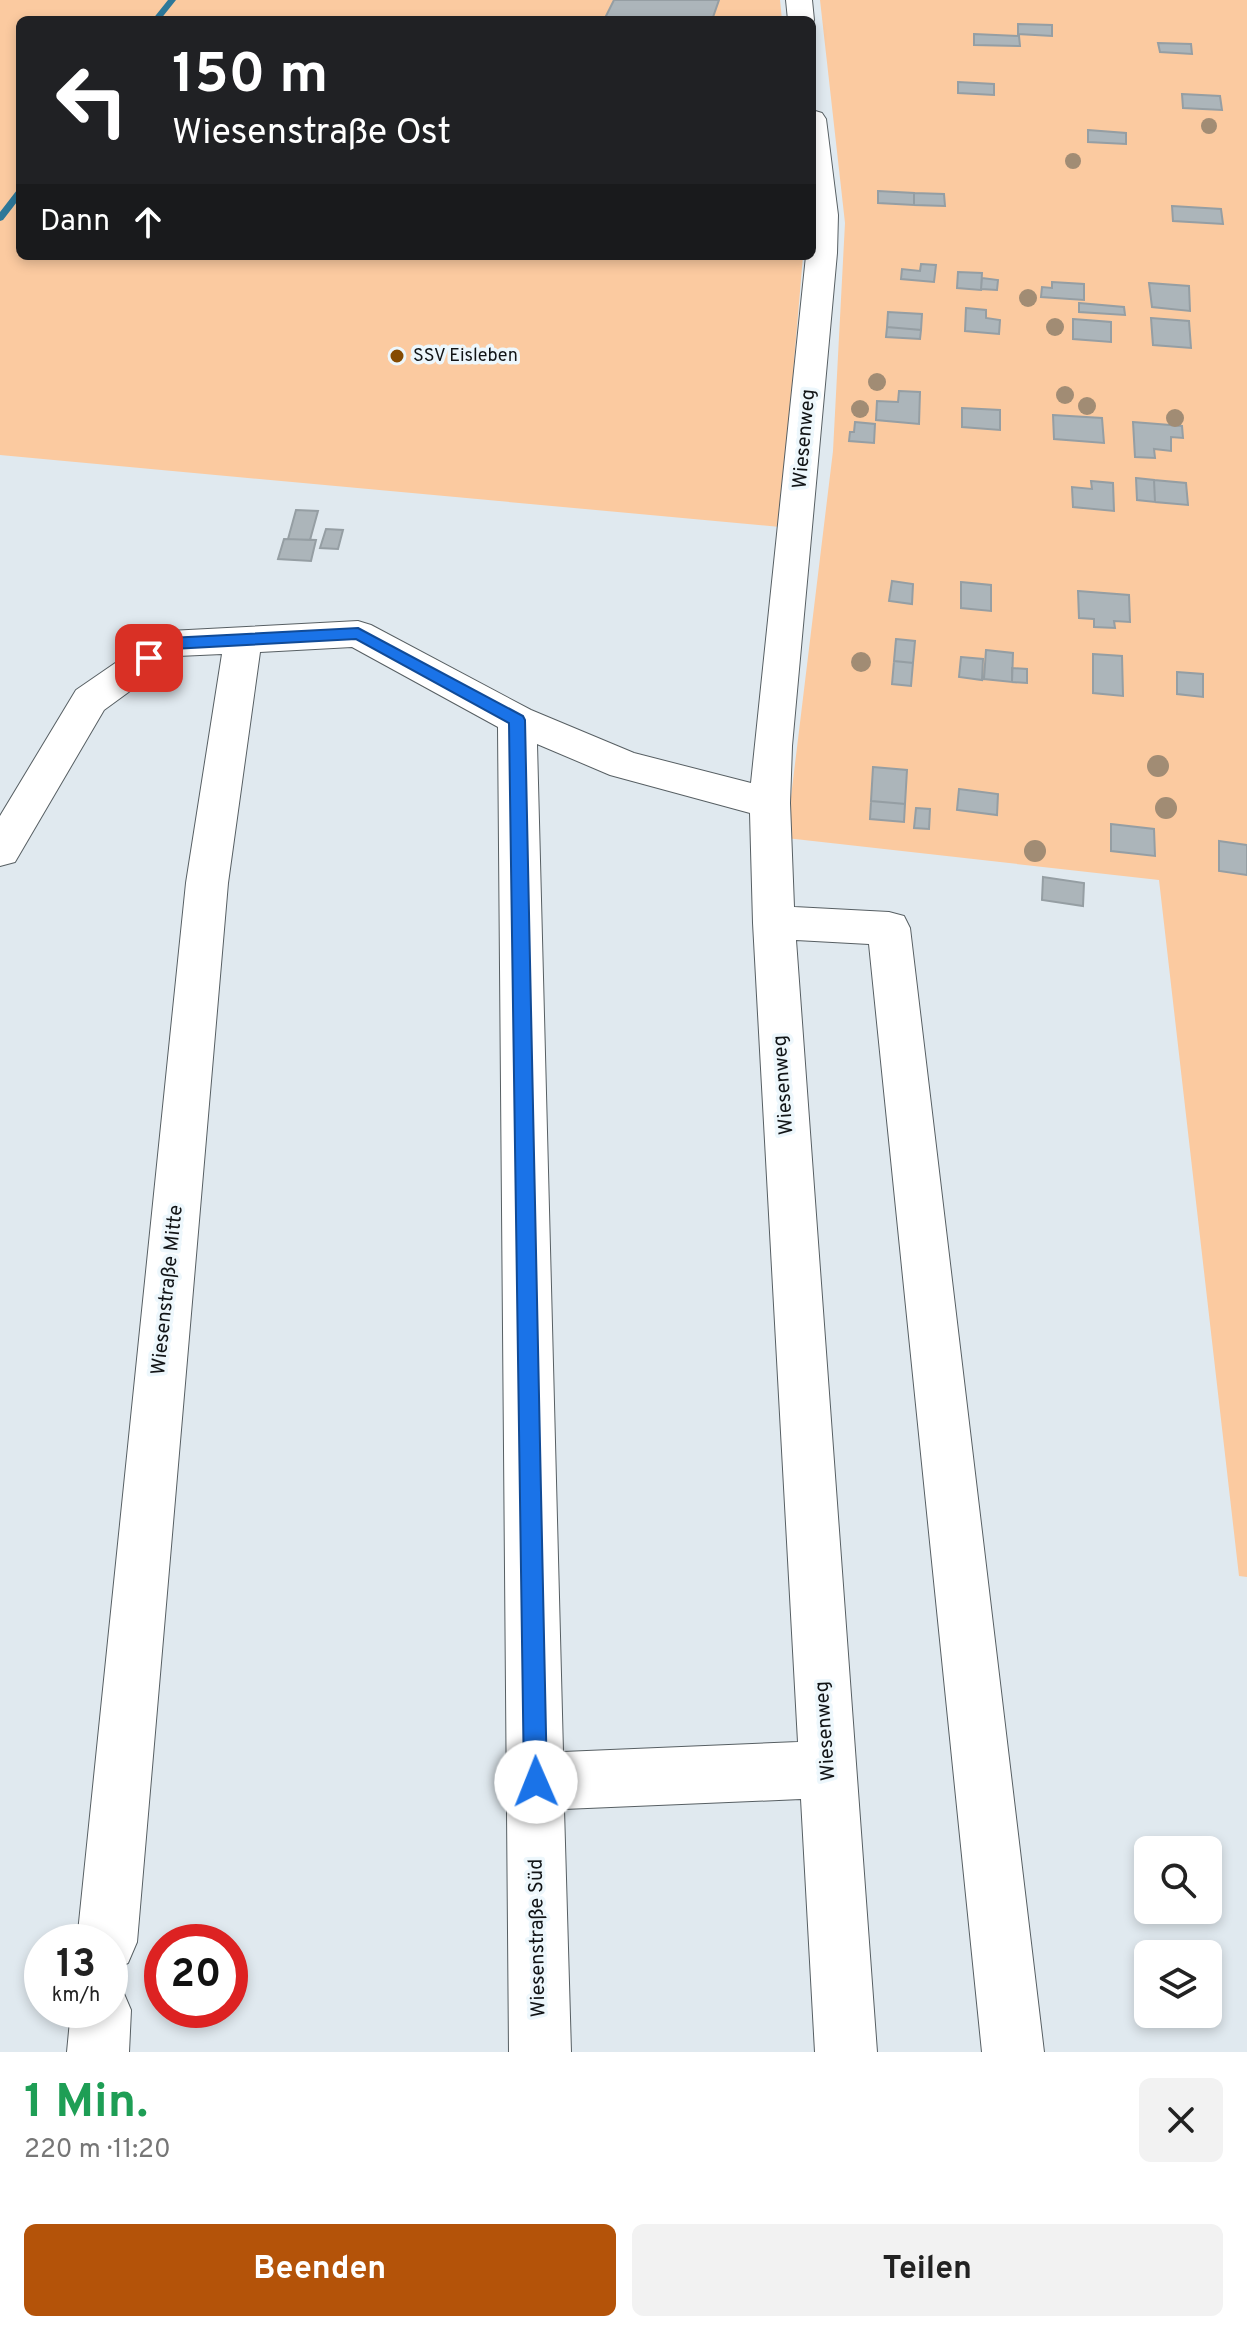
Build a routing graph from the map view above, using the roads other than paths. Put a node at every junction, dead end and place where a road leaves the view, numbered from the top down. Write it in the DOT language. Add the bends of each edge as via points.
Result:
graph roads {
  1 [pos="816,154"];
  2 [pos="243,640"];
  3 [pos="517,720"];
  4 [pos="770,803"];
  5 [pos="0,851"];
  6 [pos="774,923"];
  7 [pos="828,1769"];
  8 [pos="536,1782"];
  9 [pos="109,1924"];
  10 [pos="100,2028"];
  11 [pos="98,2052"];
  12 [pos="540,2052"];
  13 [pos="846,2052"];
  14 [pos="1013,2052"];
  1 -- 4 [label="street, Wiesenweg" via="822,253"];
  2 -- 3 [label="street" via="358,634"];
  2 -- 5 [label="street" via="169,644 90,700"];
  2 -- 9 [label="street, Wiesenstraße Mitte" via="207,883"];
  3 -- 4 [label="street" via="624,765"];
  3 -- 8 [label="street, Wiesenstraße Süd"];
  4 -- 6 [label="street, Wiesenweg"];
  6 -- 7 [label="street, Wiesenweg"];
  6 -- 14 [label="street" via="889,928"];
  7 -- 8 [label="street"];
  7 -- 13 [label="street, Wiesenweg"];
  8 -- 12 [label="street, Wiesenstraße Süd"];
  10 -- 11 [label="street"];
}
